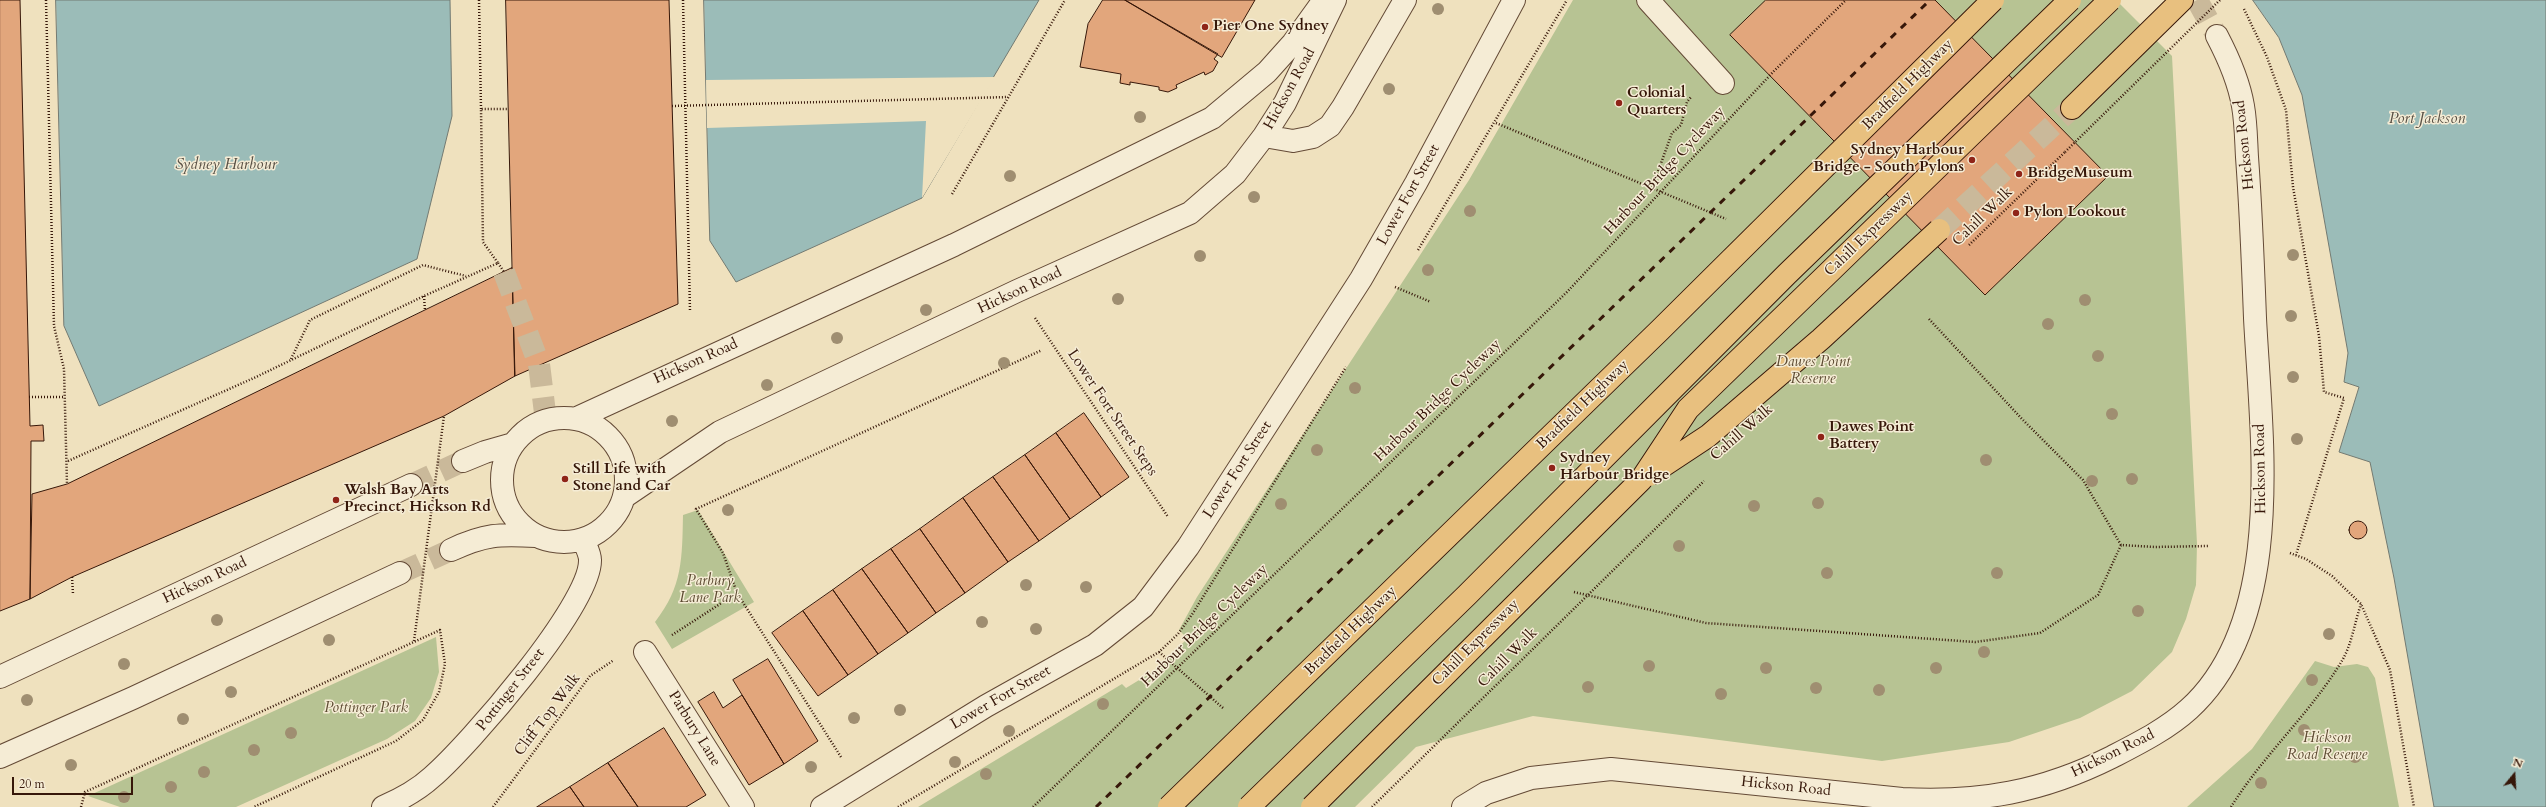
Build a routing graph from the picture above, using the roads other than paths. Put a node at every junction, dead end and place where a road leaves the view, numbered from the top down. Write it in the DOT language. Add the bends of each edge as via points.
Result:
graph roads {
  1 [pos="1324,0"];
  2 [pos="1335,0"];
  3 [pos="1405,0"];
  4 [pos="1514,0"];
  5 [pos="1648,0"];
  6 [pos="1993,0"];
  7 [pos="2070,0"];
  8 [pos="2110,0"];
  9 [pos="2182,0"];
  10 [pos="2217,36"];
  11 [pos="1719,79"];
  12 [pos="2072,108"];
  13 [pos="1264,136"];
  14 [pos="1939,230"];
  15 [pos="574,419"];
  16 [pos="513,444"];
  17 [pos="464,461"];
  18 [pos="1641,480"];
  19 [pos="411,485"];
  20 [pos="624,497"];
  21 [pos="536,536"];
  22 [pos="583,540"];
  23 [pos="451,550"];
  24 [pos="400,574"];
  25 [pos="645,652"];
  26 [pos="0,677"];
  27 [pos="0,758"];
  28 [pos="383,807"];
  29 [pos="743,807"];
  30 [pos="822,807"];
  31 [pos="1169,807"];
  32 [pos="1249,807"];
  33 [pos="1312,807"];
  34 [pos="1463,807"];
  1 -- 15 [label="street, Hickson Road" via="1293,43 1267,72 1212,118 954,245"];
  2 -- 13 [label="street, Hickson Road" via="1285,103"];
  3 -- 13 [label="street" via="1330,126 1312,137 1293,142"];
  4 -- 30 [label="street, Lower Fort Street" via="1420,176 1361,279 1188,547 1143,607 1095,645 986,706"];
  5 -- 11 [label="street"];
  6 -- 31 [label="highway, Bradfield Highway, bridge" via="1677,313"];
  7 -- 32 [label="highway, bridge" via="1787,274 1467,595"];
  8 -- 18 [label="highway, Cahill Expressway, bridge" via="1688,409"];
  9 -- 12 [label="highway"];
  10 -- 34 [label="street, Hickson Road" via="2228,58 2243,105 2250,190 2263,479 2261,544 2237,639 2219,674 2190,709 2148,739 2099,764 2045,785 1994,797 1946,801 1902,799 1611,769 1531,778 1486,793"];
  13 -- 20 [label="street, Hickson Road" via="1235,174 1190,213 1017,291 720,432"];
  14 -- 18 [label="highway, Cahill Expressway, bridge" via="1821,339 1708,436"];
  15 -- 16 [label="street" via="561,418 533,426"];
  15 -- 20 [label="street" via="588,423 612,441 624,467"];
  16 -- 17 [label="street"];
  16 -- 21 [label="street" via="505,458 502,488 512,516"];
  18 -- 33 [label="highway, Cahill Expressway, bridge"];
  19 -- 26 [label="street, Hickson Road"];
  20 -- 22 [label="street" via="609,523"];
  21 -- 22 [label="street" via="556,542"];
  21 -- 23 [label="street" via="478,537"];
  22 -- 28 [label="street, Pottinger Street" via="590,560 586,576 552,638 474,736 431,778"];
  24 -- 27 [label="street"];
  25 -- 29 [label="street, Parbury Lane"];
}
